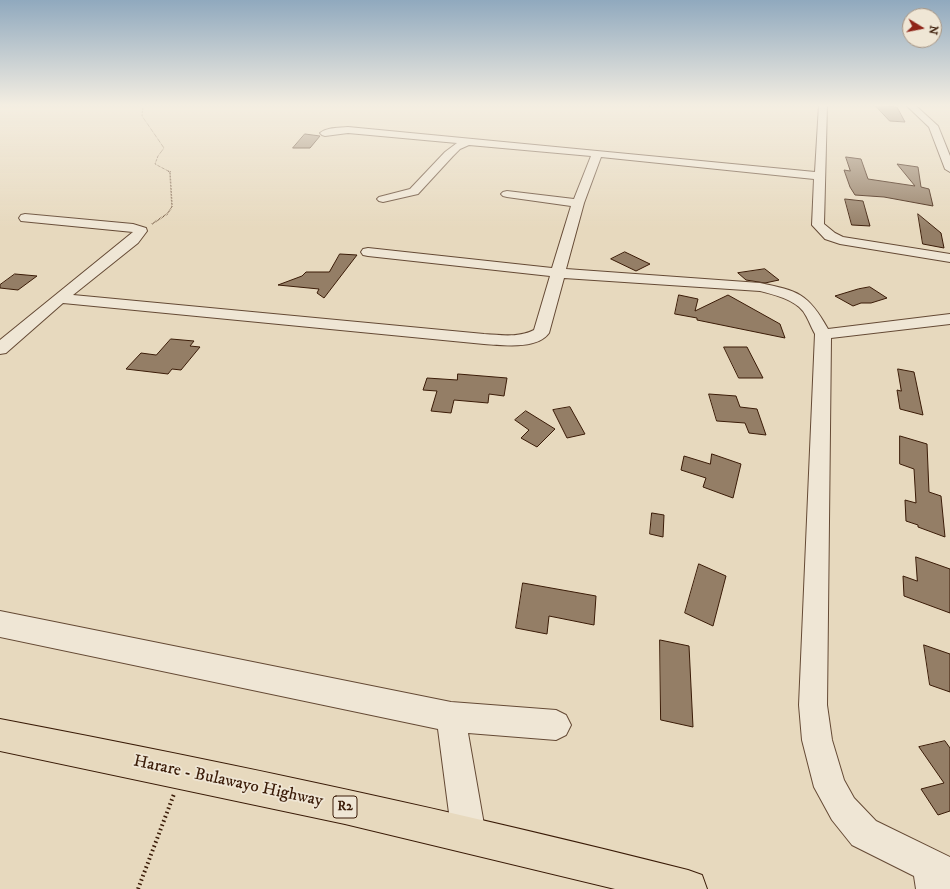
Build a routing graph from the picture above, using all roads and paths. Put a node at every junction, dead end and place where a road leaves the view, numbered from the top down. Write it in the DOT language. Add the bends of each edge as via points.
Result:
graph roads {
  1 [pos="163,146"];
  2 [pos="458,146"];
  3 [pos="523,146"];
  4 [pos="821,146"];
  5 [pos="941,146"];
  6 [pos="596,154"];
  7 [pos="950,169"];
  8 [pos="820,176"];
  9 [pos="507,194"];
  10 [pos="383,199"];
  11 [pos="578,203"];
  12 [pos="25,218"];
  13 [pos="141,231"];
  14 [pos="368,252"];
  15 [pos="950,258"];
  16 [pos="557,273"];
  17 [pos="60,298"];
  18 [pos="950,319"];
  19 [pos="823,334"];
  20 [pos="0,349"];
  21 [pos="0,624"];
  22 [pos="451,717"];
  23 [pos="556,725"];
  24 [pos="0,735"];
  25 [pos="182,771"];
  26 [pos="469,836"];
  27 [pos="938,876"];
  28 [pos="138,889"];
  29 [pos="688,889"];
  1 -- 13 [label="path" via="155,164 170,172 172,207 167,214"];
  2 -- 10 [label="street" via="414,192"];
  3 -- 6 [label="street"];
  4 -- 8 [label="street"];
  5 -- 7 [label="street"];
  6 -- 8 [label="street"];
  6 -- 11 [label="street"];
  8 -- 15 [label="street" via="818,225 830,236 840,240"];
  9 -- 11 [label="street"];
  11 -- 16 [label="street"];
  12 -- 13 [label="street" via="133,228"];
  13 -- 17 [label="street"];
  14 -- 16 [label="street"];
  16 -- 17 [label="street" via="541,332 533,338 519,341"];
  16 -- 19 [label="street" via="775,290 799,300 809,310"];
  17 -- 20 [label="street"];
  18 -- 19 [label="street"];
  19 -- 27 [label="street" via="813,705 817,740 830,786 843,809 864,833"];
  21 -- 22 [label="street"];
  22 -- 23 [label="street"];
  22 -- 26 [label="street"];
  24 -- 25 [label="highway, Harare - Bulawayo Highway / R2"];
  25 -- 26 [label="highway, Harare - Bulawayo Highway / R2"];
  25 -- 28 [label="path"];
  26 -- 29 [label="highway, Harare - Bulawayo Highway / R2"];
}
